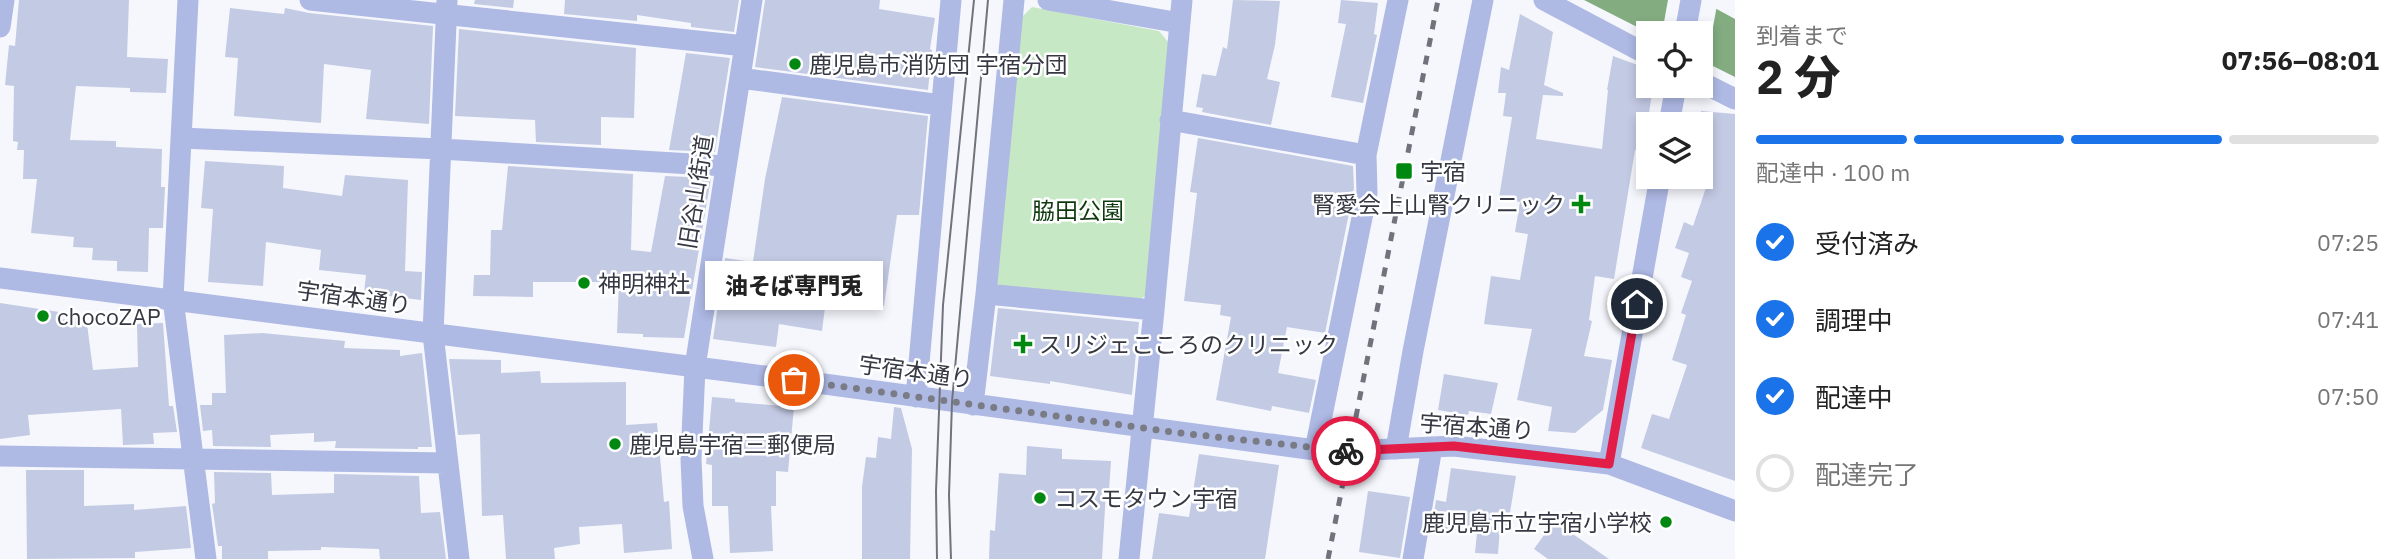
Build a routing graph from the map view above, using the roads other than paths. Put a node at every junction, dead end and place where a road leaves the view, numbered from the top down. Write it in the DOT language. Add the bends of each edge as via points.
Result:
graph roads {
  1 [pos="4,0"];
  2 [pos="188,0"];
  3 [pos="310,0"];
  4 [pos="752,0"];
  5 [pos="951,0"];
  6 [pos="1014,0"];
  7 [pos="1048,0"];
  8 [pos="1182,0"];
  9 [pos="1398,0"];
  10 [pos="1483,0"];
  11 [pos="1544,0"];
  12 [pos="1691,0"];
  13 [pos="446,7"];
  14 [pos="1687,21"];
  15 [pos="1180,23"];
  16 [pos="0,27"];
  17 [pos="745,46"];
  18 [pos="1636,49"];
  19 [pos="740,78"];
  20 [pos="1713,88"];
  21 [pos="1735,99"];
  22 [pos="941,105"];
  23 [pos="1170,120"];
  24 [pos="181,138"];
  25 [pos="441,149"];
  26 [pos="1366,155"];
  27 [pos="725,166"];
  28 [pos="1658,189"];
  29 [pos="0,278"];
  30 [pos="986,294"];
  31 [pos="173,299"];
  32 [pos="1154,310"];
  33 [pos="433,334"];
  34 [pos="695,367"];
  35 [pos="916,397"];
  36 [pos="973,405"];
  37 [pos="1143,428"];
  38 [pos="1432,447"];
  39 [pos="1396,449"];
  40 [pos="1315,450"];
  41 [pos="0,456"];
  42 [pos="192,458"];
  43 [pos="448,463"];
  44 [pos="1609,464"];
  45 [pos="1735,511"];
  46 [pos="206,559"];
  47 [pos="459,559"];
  48 [pos="703,559"];
  49 [pos="1129,559"];
  50 [pos="1413,559"];
  1 -- 16 [label="street"];
  2 -- 24 [label="street"];
  3 -- 13 [label="street"];
  4 -- 17 [label="street, 旧谷山街道"];
  5 -- 22 [label="street"];
  6 -- 30 [label="street"];
  7 -- 15 [label="street"];
  8 -- 15 [label="street"];
  9 -- 26 [label="street"];
  10 -- 39 [label="street"];
  11 -- 18 [label="street"];
  12 -- 14 [label="street"];
  13 -- 17 [label="street"];
  13 -- 25 [label="street"];
  15 -- 23 [label="street"];
  17 -- 19 [label="street, 旧谷山街道"];
  19 -- 22 [label="street"];
  19 -- 27 [label="street, 旧谷山街道"];
  20 -- 21 [label="street"];
  22 -- 35 [label="street"];
  23 -- 26 [label="street"];
  23 -- 32 [label="street"];
  24 -- 25 [label="street"];
  24 -- 31 [label="street"];
  25 -- 27 [label="street"];
  25 -- 33 [label="street"];
  26 -- 40 [label="street" via="1367,193"];
  27 -- 34 [label="street, 旧谷山街道"];
  28 -- 44 [label="street"];
  29 -- 31 [label="street, 宇宿本通り"];
  30 -- 32 [label="street"];
  30 -- 36 [label="street"];
  31 -- 33 [label="street, 宇宿本通り"];
  31 -- 42 [label="street"];
  32 -- 37 [label="street"];
  33 -- 34 [label="street, 宇宿本通り"];
  33 -- 43 [label="street"];
  34 -- 35 [label="street, 宇宿本通り"];
  34 -- 48 [label="street, 旧谷山街道" via="693,506"];
  35 -- 36 [label="street, 宇宿本通り"];
  36 -- 37 [label="street, 宇宿本通り"];
  37 -- 40 [label="street, 宇宿本通り"];
  37 -- 49 [label="street"];
  38 -- 39 [label="street, 宇宿本通り"];
  38 -- 44 [label="street, 宇宿本通り"];
  38 -- 50 [label="street"];
  39 -- 40 [label="street, 宇宿本通り"];
  41 -- 42 [label="street"];
  42 -- 43 [label="street"];
  42 -- 46 [label="street"];
  43 -- 47 [label="street"];
  44 -- 45 [label="street, 宇宿本通り"];
}
